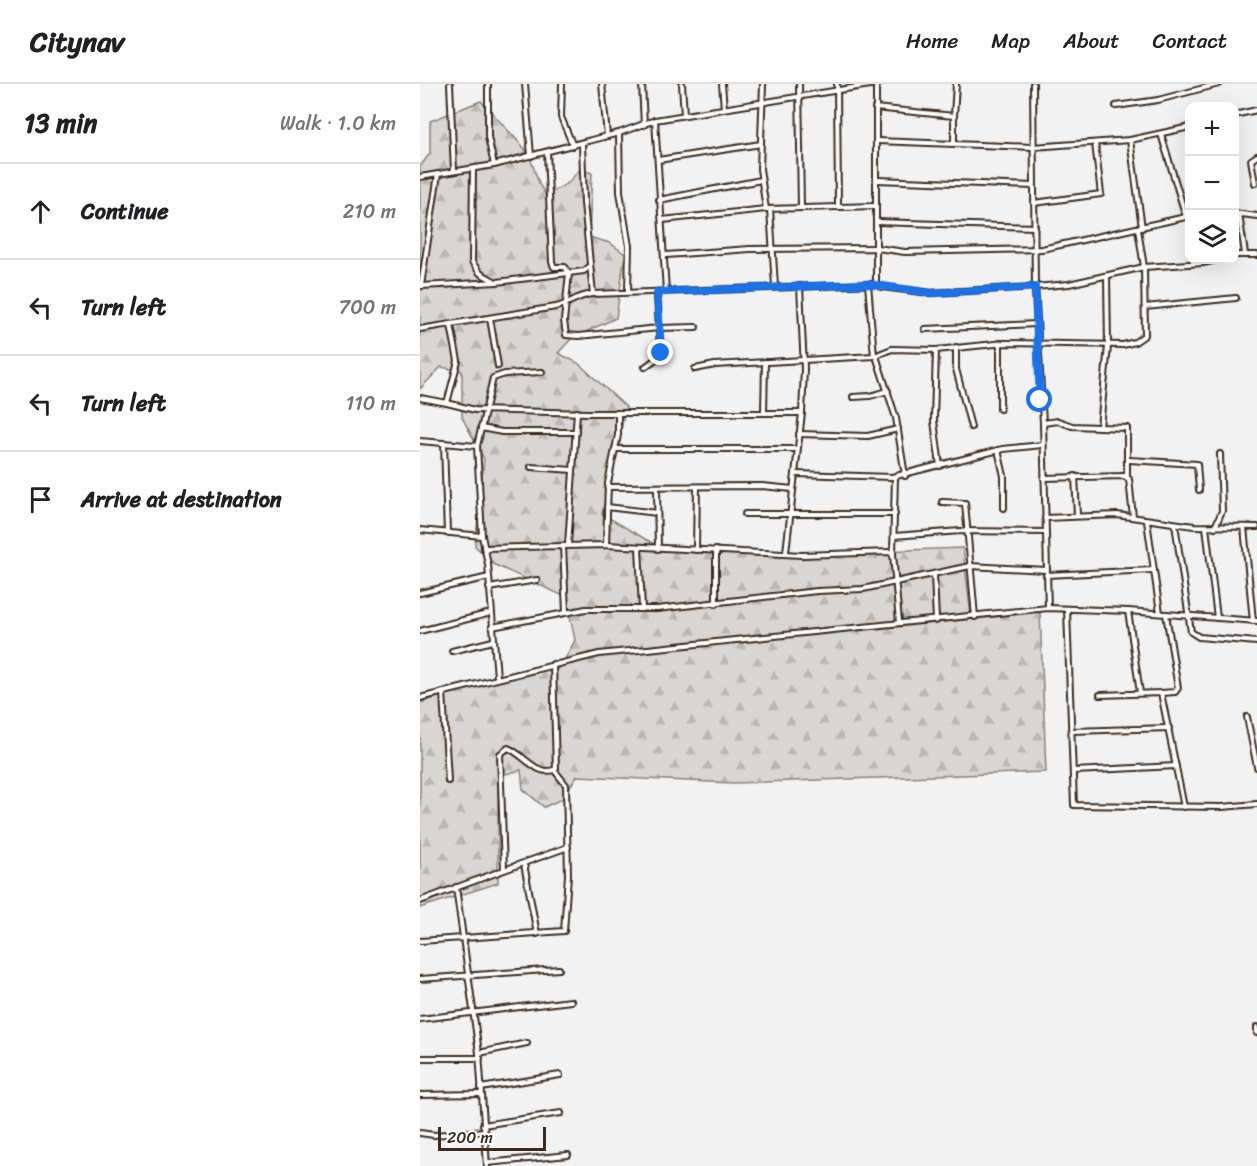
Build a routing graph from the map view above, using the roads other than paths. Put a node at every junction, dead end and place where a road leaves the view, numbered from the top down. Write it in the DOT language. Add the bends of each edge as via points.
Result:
graph roads {
  1 [pos="450,84"];
  2 [pos="488,84"];
  3 [pos="525,84"];
  4 [pos="562,84"];
  5 [pos="602,84"];
  6 [pos="642,84"];
  7 [pos="682,84"];
  8 [pos="722,84"];
  9 [pos="763,84"];
  10 [pos="799,84"];
  11 [pos="837,84"];
  12 [pos="876,84"];
  13 [pos="956,84"];
  14 [pos="1034,84"];
  15 [pos="1219,84"];
  16 [pos="837,90"];
  17 [pos="800,96"];
  18 [pos="764,101"];
  19 [pos="1116,106"];
  20 [pos="724,108"];
  21 [pos="875,108"];
  22 [pos="1257,110"];
  23 [pos="1239,114"];
  24 [pos="684,116"];
  25 [pos="954,116"];
  26 [pos="655,120"];
  27 [pos="644,125"];
  28 [pos="1185,128"];
  29 [pos="619,133"];
  30 [pos="1161,134"];
  31 [pos="607,136"];
  32 [pos="1130,140"];
  33 [pos="877,141"];
  34 [pos="582,143"];
  35 [pos="1095,143"];
  36 [pos="761,144"];
  37 [pos="954,144"];
  38 [pos="573,146"];
  39 [pos="1033,147"];
  40 [pos="547,152"];
  41 [pos="531,156"];
  42 [pos="1257,156"];
  43 [pos="658,160"];
  44 [pos="495,165"];
  45 [pos="473,169"];
  46 [pos="453,171"];
  47 [pos="438,174"];
  48 [pos="420,177"];
  49 [pos="761,180"];
  50 [pos="878,180"];
  51 [pos="1255,183"];
  52 [pos="1033,186"];
  53 [pos="659,200"];
  54 [pos="1034,203"];
  55 [pos="838,206"];
  56 [pos="876,206"];
  57 [pos="801,207"];
  58 [pos="768,209"];
  59 [pos="1186,210"];
  60 [pos="1239,213"];
  61 [pos="1257,216"];
  62 [pos="1185,217"];
  63 [pos="662,220"];
  64 [pos="877,222"];
  65 [pos="1239,223"];
  66 [pos="1035,227"];
  67 [pos="1140,229"];
  68 [pos="877,248"];
  69 [pos="773,249"];
  70 [pos="1035,249"];
  71 [pos="1245,254"];
  72 [pos="666,255"];
  73 [pos="1239,255"];
  74 [pos="1257,255"];
  75 [pos="1188,264"];
  76 [pos="589,267"];
  77 [pos="1144,267"];
  78 [pos="569,273"];
  79 [pos="1107,276"];
  80 [pos="497,282"];
  81 [pos="868,284"];
  82 [pos="876,284"];
  83 [pos="420,286"];
  84 [pos="775,286"];
  85 [pos="800,286"];
  86 [pos="1035,287"];
  87 [pos="628,291"];
  88 [pos="666,291"];
  89 [pos="657,292"];
  90 [pos="592,294"];
  91 [pos="1236,298"];
  92 [pos="566,304"];
  93 [pos="1145,307"];
  94 [pos="490,318"];
  95 [pos="1036,324"];
  96 [pos="450,325"];
  97 [pos="696,327"];
  98 [pos="659,328"];
  99 [pos="420,329"];
  100 [pos="925,329"];
  101 [pos="1037,342"];
  102 [pos="1000,343"];
  103 [pos="1108,346"];
  104 [pos="956,347"];
  105 [pos="936,350"];
  106 [pos="875,356"];
  107 [pos="803,360"];
  108 [pos="765,362"];
  109 [pos="498,366"];
  110 [pos="645,367"];
  111 [pos="695,369"];
  112 [pos="542,372"];
  113 [pos="888,391"];
  114 [pos="853,397"];
  115 [pos="420,398"];
  116 [pos="447,403"];
  117 [pos="1000,409"];
  118 [pos="485,410"];
  119 [pos="578,412"];
  120 [pos="764,412"];
  121 [pos="618,413"];
  122 [pos="802,413"];
  123 [pos="1043,423"];
  124 [pos="971,427"];
  125 [pos="1100,427"];
  126 [pos="481,428"];
  127 [pos="898,429"];
  128 [pos="576,432"];
  129 [pos="799,434"];
  130 [pos="420,441"];
  131 [pos="444,443"];
  132 [pos="1042,445"];
  133 [pos="477,446"];
  134 [pos="615,449"];
  135 [pos="797,449"];
  136 [pos="998,450"];
  137 [pos="1220,454"];
  138 [pos="1129,460"];
  139 [pos="940,466"];
  140 [pos="531,467"];
  141 [pos="573,470"];
  142 [pos="796,474"];
  143 [pos="904,476"];
  144 [pos="1075,476"];
  145 [pos="895,477"];
  146 [pos="1127,477"];
  147 [pos="1044,478"];
  148 [pos="608,487"];
  149 [pos="697,487"];
  150 [pos="657,488"];
  151 [pos="793,489"];
  152 [pos="1199,490"];
  153 [pos="942,501"];
  154 [pos="607,507"];
  155 [pos="1004,508"];
  156 [pos="657,513"];
  157 [pos="792,513"];
  158 [pos="745,514"];
  159 [pos="895,514"];
  160 [pos="1077,515"];
  161 [pos="1133,517"];
  162 [pos="1045,518"];
  163 [pos="1147,520"];
  164 [pos="1175,524"];
  165 [pos="1206,527"];
  166 [pos="1215,527"];
  167 [pos="1244,527"];
  168 [pos="1257,527"];
  169 [pos="420,530"];
  170 [pos="967,531"];
  171 [pos="447,532"];
  172 [pos="1046,532"];
  173 [pos="482,536"];
  174 [pos="894,536"];
  175 [pos="568,545"];
  176 [pos="606,545"];
  177 [pos="563,546"];
  178 [pos="639,547"];
  179 [pos="484,548"];
  180 [pos="658,549"];
  181 [pos="696,550"];
  182 [pos="716,550"];
  183 [pos="786,552"];
  184 [pos="893,553"];
  185 [pos="970,566"];
  186 [pos="1153,570"];
  187 [pos="1046,573"];
  188 [pos="934,574"];
  189 [pos="489,577"];
  190 [pos="537,580"];
  191 [pos="896,581"];
  192 [pos="1251,584"];
  193 [pos="1257,584"];
  194 [pos="489,588"];
  195 [pos="420,593"];
  196 [pos="716,604"];
  197 [pos="1048,608"];
  198 [pos="642,609"];
  199 [pos="1067,610"];
  200 [pos="1128,611"];
  201 [pos="566,612"];
  202 [pos="491,613"];
  203 [pos="1163,614"];
  204 [pos="1188,615"];
  205 [pos="975,617"];
  206 [pos="1217,618"];
  207 [pos="936,621"];
  208 [pos="1255,621"];
  209 [pos="899,622"];
  210 [pos="492,627"];
  211 [pos="420,631"];
  212 [pos="493,641"];
  213 [pos="1257,642"];
  214 [pos="452,651"];
  215 [pos="553,664"];
  216 [pos="497,677"];
  217 [pos="443,692"];
  218 [pos="1140,693"];
  219 [pos="1161,693"];
  220 [pos="1100,695"];
  221 [pos="420,698"];
  222 [pos="1247,717"];
  223 [pos="1169,728"];
  224 [pos="1072,731"];
  225 [pos="1255,743"];
  226 [pos="1176,766"];
  227 [pos="1257,767"];
  228 [pos="555,771"];
  229 [pos="1074,771"];
  230 [pos="448,781"];
  231 [pos="1257,804"];
  232 [pos="1184,807"];
  233 [pos="568,847"];
  234 [pos="524,864"];
  235 [pos="504,870"];
  236 [pos="456,887"];
  237 [pos="420,901"];
  238 [pos="537,934"];
  239 [pos="464,939"];
  240 [pos="420,941"];
  241 [pos="559,969"];
  242 [pos="468,975"];
  243 [pos="420,979"];
  244 [pos="571,1001"];
  245 [pos="474,1013"];
  246 [pos="420,1019"];
  247 [pos="1257,1027"];
  248 [pos="1257,1033"];
  249 [pos="526,1043"];
  250 [pos="479,1053"];
  251 [pos="420,1058"];
  252 [pos="480,1059"];
  253 [pos="560,1075"];
  254 [pos="481,1088"];
  255 [pos="481,1094"];
  256 [pos="420,1095"];
  257 [pos="561,1113"];
  258 [pos="483,1125"];
  259 [pos="484,1131"];
  260 [pos="420,1133"];
  261 [pos="568,1155"];
  262 [pos="487,1164"];
  1 -- 46 [label="street"];
  2 -- 44 [label="street" via="488,137"];
  3 -- 41 [label="street"];
  4 -- 38 [label="street" via="561,117"];
  5 -- 31 [label="street"];
  6 -- 27 [label="street"];
  7 -- 24 [label="street"];
  8 -- 20 [label="street"];
  9 -- 18 [label="street"];
  10 -- 17 [label="street"];
  11 -- 16 [label="street"];
  12 -- 16 [label="street"];
  12 -- 21 [label="street"];
  13 -- 25 [label="street"];
  14 -- 39 [label="street"];
  15 -- 19 [label="street"];
  16 -- 17 [label="street"];
  16 -- 55 [label="street"];
  17 -- 18 [label="street"];
  17 -- 57 [label="street"];
  18 -- 20 [label="street"];
  18 -- 36 [label="street"];
  20 -- 24 [label="street"];
  21 -- 25 [label="street"];
  21 -- 33 [label="street"];
  22 -- 23 [label="street"];
  24 -- 26 [label="street"];
  25 -- 37 [label="street"];
  26 -- 27 [label="street"];
  26 -- 43 [label="street"];
  27 -- 29 [label="street"];
  28 -- 30 [label="street"];
  29 -- 31 [label="street"];
  29 -- 87 [label="street" via="620,192 629,246"];
  30 -- 32 [label="street"];
  30 -- 59 [label="street"];
  31 -- 34 [label="street"];
  32 -- 35 [label="street"];
  32 -- 67 [label="street"];
  33 -- 37 [label="street"];
  33 -- 50 [label="street"];
  34 -- 38 [label="street"];
  34 -- 76 [label="street"];
  35 -- 39 [label="street"];
  35 -- 54 [label="street" via="1101,194"];
  36 -- 43 [label="street"];
  36 -- 49 [label="street"];
  37 -- 39 [label="street"];
  38 -- 40 [label="street"];
  39 -- 52 [label="street"];
  40 -- 41 [label="street"];
  40 -- 78 [label="street" via="552,262 554,267 565,267"];
  41 -- 44 [label="street"];
  42 -- 51 [label="street" via="1251,160"];
  43 -- 53 [label="street"];
  44 -- 45 [label="street"];
  45 -- 46 [label="street"];
  45 -- 80 [label="street" via="472,262 480,273"];
  46 -- 47 [label="street"];
  47 -- 48 [label="street"];
  47 -- 83 [label="street"];
  49 -- 53 [label="street"];
  49 -- 58 [label="street"];
  50 -- 52 [label="street"];
  50 -- 56 [label="street"];
  52 -- 54 [label="street"];
  53 -- 63 [label="street"];
  54 -- 66 [label="street"];
  55 -- 56 [label="street"];
  55 -- 57 [label="street"];
  56 -- 64 [label="street"];
  57 -- 58 [label="street"];
  58 -- 63 [label="street"];
  58 -- 69 [label="street"];
  60 -- 61 [label="street"];
  62 -- 67 [label="street"];
  63 -- 72 [label="street"];
  64 -- 66 [label="street"];
  64 -- 68 [label="street"];
  65 -- 71 [label="street"];
  66 -- 70 [label="street"];
  67 -- 70 [label="street"];
  67 -- 77 [label="street"];
  68 -- 69 [label="street"];
  68 -- 70 [label="street" via="905,252"];
  68 -- 82 [label="street"];
  69 -- 72 [label="street"];
  69 -- 84 [label="street"];
  70 -- 86 [label="street"];
  71 -- 73 [label="street"];
  71 -- 74 [label="street"];
  72 -- 88 [label="street"];
  75 -- 77 [label="street"];
  76 -- 78 [label="street"];
  76 -- 90 [label="street"];
  77 -- 79 [label="street"];
  77 -- 93 [label="street"];
  78 -- 80 [label="street"];
  78 -- 92 [label="street"];
  79 -- 86 [label="street"];
  79 -- 103 [label="street"];
  80 -- 83 [label="street"];
  81 -- 82 [label="street"];
  81 -- 85 [label="street"];
  81 -- 106 [label="street"];
  82 -- 86 [label="street" via="931,293"];
  84 -- 85 [label="street"];
  84 -- 88 [label="street"];
  85 -- 107 [label="street"];
  86 -- 95 [label="street"];
  87 -- 89 [label="street"];
  87 -- 90 [label="street"];
  88 -- 89 [label="street"];
  89 -- 98 [label="street"];
  90 -- 92 [label="street" via="572,298"];
  91 -- 93 [label="street"];
  92 -- 94 [label="street"];
  92 -- 98 [label="street" via="564,328 570,336"];
  93 -- 103 [label="street" via="1145,334 1135,342"];
  94 -- 96 [label="street"];
  94 -- 109 [label="street"];
  95 -- 100 [label="street"];
  95 -- 101 [label="street"];
  96 -- 99 [label="street"];
  96 -- 116 [label="street" via="458,361"];
  97 -- 98 [label="street"];
  98 -- 110 [label="street" via="660,356"];
  101 -- 102 [label="street"];
  101 -- 103 [label="street"];
  101 -- 123 [label="street"];
  102 -- 104 [label="street"];
  102 -- 117 [label="street"];
  103 -- 125 [label="street"];
  104 -- 105 [label="street"];
  104 -- 124 [label="street" via="956,369"];
  105 -- 106 [label="street" via="892,349"];
  105 -- 139 [label="street" via="934,421"];
  106 -- 107 [label="street"];
  106 -- 113 [label="street"];
  107 -- 108 [label="street"];
  107 -- 122 [label="street"];
  108 -- 111 [label="street"];
  108 -- 120 [label="street"];
  112 -- 118 [label="street" via="496,376"];
  113 -- 114 [label="street"];
  113 -- 127 [label="street"];
  115 -- 116 [label="street"];
  116 -- 118 [label="street"];
  118 -- 119 [label="street"];
  118 -- 126 [label="street"];
  119 -- 121 [label="street"];
  119 -- 128 [label="street"];
  120 -- 121 [label="street"];
  120 -- 122 [label="street"];
  121 -- 134 [label="street"];
  122 -- 129 [label="street"];
  123 -- 125 [label="street" via="1058,421"];
  123 -- 132 [label="street"];
  125 -- 138 [label="street" via="1127,428"];
  126 -- 128 [label="street" via="502,432"];
  126 -- 133 [label="street"];
  127 -- 129 [label="street" via="868,436"];
  127 -- 143 [label="street"];
  128 -- 141 [label="street"];
  129 -- 135 [label="street"];
  130 -- 131 [label="street"];
  131 -- 133 [label="street"];
  131 -- 171 [label="street"];
  132 -- 136 [label="street"];
  132 -- 147 [label="street"];
  133 -- 173 [label="street"];
  134 -- 135 [label="street"];
  134 -- 148 [label="street"];
  135 -- 142 [label="street"];
  136 -- 139 [label="street"];
  136 -- 155 [label="street" via="1004,476"];
  137 -- 166 [label="street" via="1221,511"];
  138 -- 146 [label="street"];
  138 -- 152 [label="street" via="1197,464"];
  139 -- 143 [label="street"];
  140 -- 141 [label="street"];
  141 -- 175 [label="street"];
  142 -- 145 [label="street"];
  142 -- 151 [label="street"];
  143 -- 145 [label="street"];
  144 -- 146 [label="street"];
  144 -- 147 [label="street"];
  144 -- 160 [label="street"];
  145 -- 159 [label="street"];
  146 -- 161 [label="street"];
  147 -- 162 [label="street"];
  148 -- 150 [label="street"];
  148 -- 154 [label="street"];
  149 -- 150 [label="street"];
  149 -- 151 [label="street"];
  149 -- 181 [label="street"];
  150 -- 156 [label="street"];
  151 -- 157 [label="street"];
  153 -- 170 [label="street" via="964,501"];
  154 -- 156 [label="street"];
  154 -- 176 [label="street"];
  156 -- 180 [label="street"];
  157 -- 158 [label="street"];
  157 -- 159 [label="street"];
  157 -- 183 [label="street"];
  159 -- 174 [label="street"];
  160 -- 161 [label="street"];
  160 -- 162 [label="street"];
  161 -- 163 [label="street"];
  162 -- 172 [label="street"];
  163 -- 164 [label="street"];
  163 -- 186 [label="street"];
  164 -- 165 [label="street"];
  164 -- 204 [label="street"];
  165 -- 166 [label="street"];
  165 -- 206 [label="street"];
  166 -- 167 [label="street"];
  167 -- 168 [label="street"];
  167 -- 192 [label="street"];
  169 -- 171 [label="street"];
  170 -- 172 [label="street"];
  170 -- 174 [label="street"];
  170 -- 185 [label="street"];
  171 -- 173 [label="street"];
  172 -- 187 [label="street"];
  173 -- 179 [label="street"];
  174 -- 184 [label="street"];
  175 -- 176 [label="street"];
  175 -- 177 [label="street"];
  176 -- 178 [label="street"];
  177 -- 179 [label="street"];
  177 -- 201 [label="street"];
  178 -- 180 [label="street"];
  178 -- 198 [label="street"];
  179 -- 189 [label="street"];
  180 -- 181 [label="street"];
  181 -- 182 [label="street"];
  182 -- 183 [label="street"];
  182 -- 196 [label="street"];
  183 -- 184 [label="street"];
  184 -- 191 [label="street"];
  185 -- 187 [label="street"];
  185 -- 188 [label="street"];
  185 -- 205 [label="street"];
  186 -- 187 [label="street"];
  186 -- 203 [label="street"];
  187 -- 197 [label="street"];
  188 -- 191 [label="street"];
  188 -- 207 [label="street"];
  189 -- 194 [label="street"];
  189 -- 195 [label="street"];
  190 -- 194 [label="street"];
  191 -- 196 [label="street" via="863,589"];
  191 -- 209 [label="street"];
  192 -- 193 [label="street"];
  192 -- 208 [label="street"];
  194 -- 202 [label="street"];
  196 -- 198 [label="street"];
  197 -- 199 [label="street"];
  197 -- 205 [label="street"];
  198 -- 201 [label="street"];
  199 -- 200 [label="street"];
  199 -- 224 [label="street"];
  200 -- 203 [label="street"];
  200 -- 218 [label="street"];
  201 -- 210 [label="street"];
  202 -- 210 [label="street"];
  202 -- 211 [label="street"];
  203 -- 204 [label="street"];
  203 -- 219 [label="street" via="1178,688"];
  204 -- 206 [label="street"];
  204 -- 213 [label="street" via="1193,635"];
  205 -- 207 [label="street"];
  206 -- 208 [label="street"];
  207 -- 209 [label="street"];
  209 -- 215 [label="street" via="599,654"];
  210 -- 212 [label="street"];
  212 -- 214 [label="street"];
  212 -- 216 [label="street"];
  215 -- 216 [label="street"];
  215 -- 228 [label="street"];
  216 -- 217 [label="street"];
  217 -- 221 [label="street"];
  217 -- 230 [label="street"];
  218 -- 219 [label="street"];
  218 -- 220 [label="street"];
  219 -- 223 [label="street"];
  222 -- 225 [label="street"];
  223 -- 224 [label="street"];
  223 -- 226 [label="street"];
  224 -- 229 [label="street"];
  225 -- 227 [label="street"];
  226 -- 229 [label="street"];
  226 -- 232 [label="street"];
  228 -- 233 [label="street" via="566,785"];
  228 -- 235 [label="street" via="537,769 508,748 501,751"];
  229 -- 232 [label="street" via="1075,806"];
  231 -- 232 [label="street"];
  233 -- 234 [label="street"];
  233 -- 238 [label="street" via="564,932"];
  234 -- 235 [label="street"];
  234 -- 238 [label="street"];
  235 -- 236 [label="street"];
  236 -- 237 [label="street"];
  236 -- 239 [label="street"];
  238 -- 239 [label="street"];
  239 -- 240 [label="street"];
  239 -- 242 [label="street"];
  241 -- 242 [label="street"];
  242 -- 243 [label="street"];
  242 -- 245 [label="street"];
  244 -- 245 [label="street"];
  245 -- 246 [label="street"];
  245 -- 250 [label="street"];
  247 -- 248 [label="street"];
  249 -- 250 [label="street"];
  250 -- 252 [label="street"];
  251 -- 252 [label="street"];
  252 -- 254 [label="street"];
  253 -- 254 [label="street"];
  254 -- 255 [label="street"];
  255 -- 256 [label="street"];
  255 -- 258 [label="street"];
  257 -- 258 [label="street"];
  258 -- 259 [label="street"];
  259 -- 260 [label="street"];
  259 -- 262 [label="street"];
  261 -- 262 [label="street"];
}
